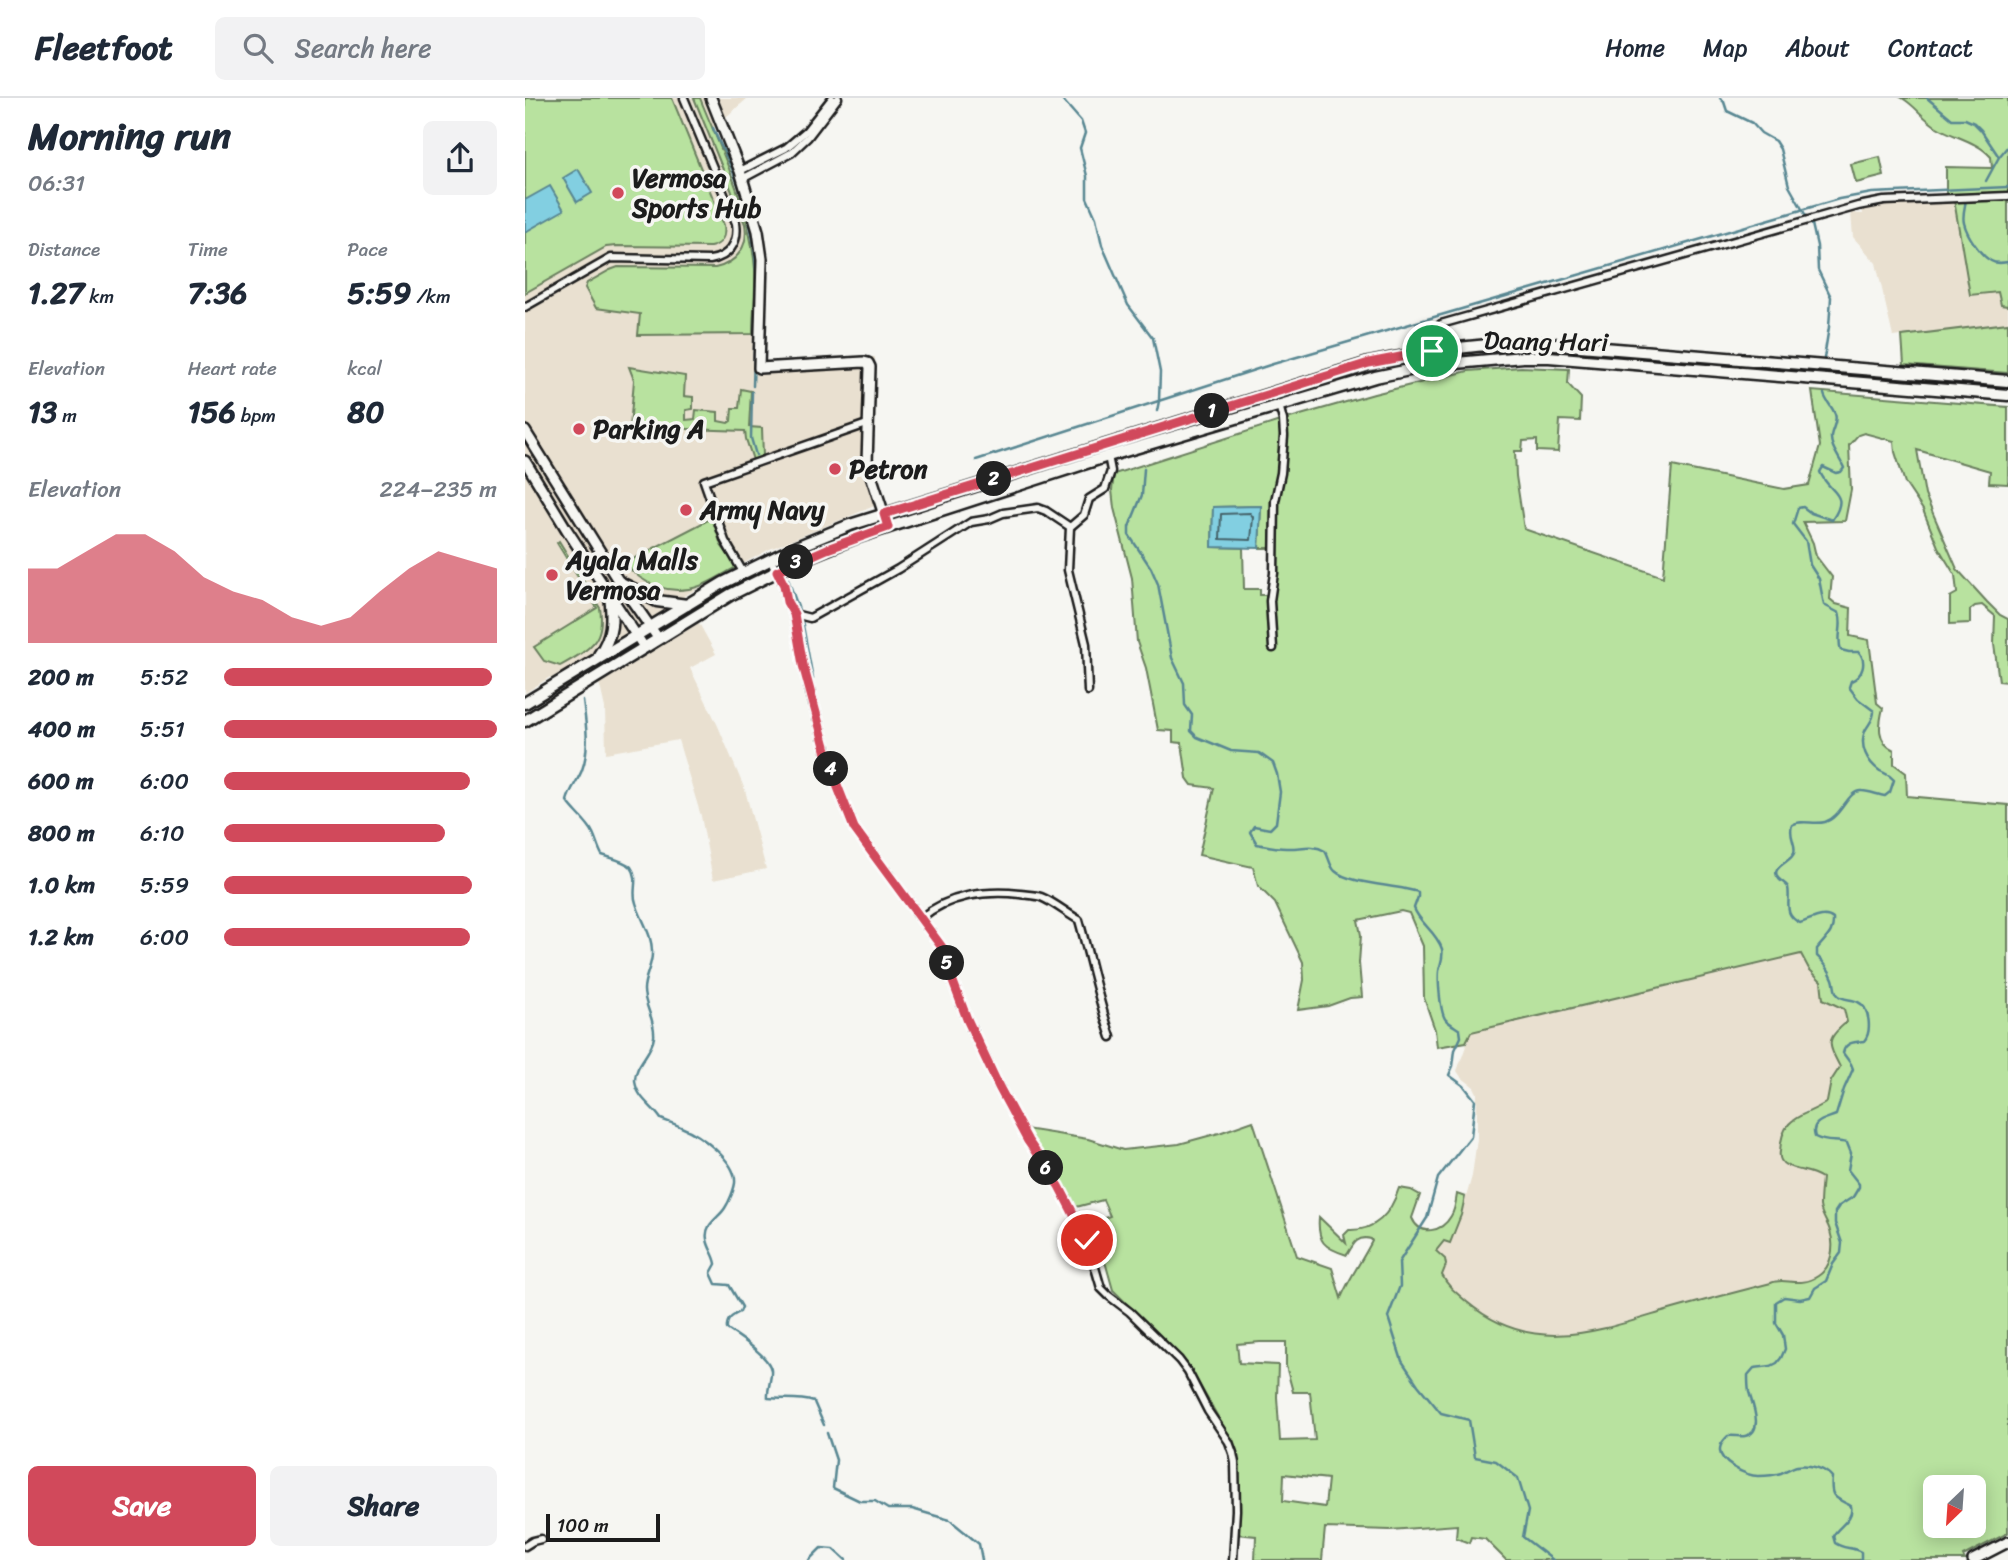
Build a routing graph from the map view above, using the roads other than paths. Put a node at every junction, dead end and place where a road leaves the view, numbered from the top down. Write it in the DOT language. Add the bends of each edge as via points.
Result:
graph roads {
  1 [pos="684,98"];
  2 [pos="711,98"];
  3 [pos="832,98"];
  4 [pos="838,98"];
  5 [pos="741,175"];
  6 [pos="2008,196"];
  7 [pos="525,307"];
  8 [pos="1432,351"];
  9 [pos="2008,381"];
  10 [pos="2008,396"];
  11 [pos="1279,405"];
  12 [pos="867,424"];
  13 [pos="525,431"];
  14 [pos="1108,456"];
  15 [pos="525,461"];
  16 [pos="884,514"];
  17 [pos="888,527"];
  18 [pos="1070,527"];
  19 [pos="770,559"];
  20 [pos="777,571"];
  21 [pos="743,572"];
  22 [pos="619,582"];
  23 [pos="610,596"];
  24 [pos="687,605"];
  25 [pos="794,614"];
  26 [pos="650,627"];
  27 [pos="636,635"];
  28 [pos="658,638"];
  29 [pos="644,647"];
  30 [pos="1273,648"];
  31 [pos="597,659"];
  32 [pos="1088,691"];
  33 [pos="525,704"];
  34 [pos="525,721"];
  35 [pos="921,918"];
  36 [pos="1111,1037"];
  37 [pos="541,1539"];
  38 [pos="2008,1542"];
  39 [pos="525,1546"];
  40 [pos="1233,1560"];
  41 [pos="1973,1560"];
  1 -- 7 [label="street" via="736,223 736,240 730,250 710,260 611,258"];
  2 -- 5 [label="street"];
  3 -- 5 [label="street" via="786,148"];
  4 -- 5 [label="street" via="791,153"];
  5 -- 12 [label="street" via="762,259 759,368 866,362 870,368"];
  6 -- 8 [label="street" via="1858,206 1441,324 1433,335"];
  8 -- 9 [label="main road, Daang Hari" via="1543,343"];
  8 -- 16 [label="main road, Daang Hari" via="1356,367"];
  10 -- 11 [label="main road, Daang Hari" via="1523,357 1434,365"];
  11 -- 14 [label="main road, Daang Hari"];
  11 -- 30 [label="street" via="1284,436 1275,501 1270,601"];
  12 -- 16 [label="street" via="867,463"];
  12 -- 21 [label="street" via="704,481 725,541"];
  13 -- 22 [label="street"];
  14 -- 17 [label="main road, Daang Hari"];
  14 -- 18 [label="street" via="1111,471 1105,489 1089,499 1084,515"];
  15 -- 23 [label="street"];
  16 -- 17 [label="street"];
  16 -- 19 [label="main road, Daang Hari"];
  17 -- 20 [label="main road, Daang Hari"];
  18 -- 25 [label="street" via="1038,508 971,522 810,618"];
  18 -- 32 [label="street" via="1068,570 1086,644"];
  19 -- 20 [label="street"];
  19 -- 21 [label="main road, Daang Hari"];
  20 -- 25 [label="street"];
  20 -- 28 [label="main road, Daang Hari"];
  21 -- 24 [label="main road, Daang Hari"];
  22 -- 24 [label="main road" via="657,601"];
  22 -- 26 [label="street"];
  23 -- 27 [label="street"];
  23 -- 31 [label="main road" via="612,629"];
  24 -- 26 [label="main road, Daang Hari"];
  25 -- 35 [label="street" via="832,772 854,828"];
  26 -- 27 [label="main road, Daang Hari"];
  26 -- 28 [label="street"];
  27 -- 29 [label="street"];
  27 -- 31 [label="main road, Daang Hari"];
  28 -- 29 [label="main road, Daang Hari"];
  29 -- 34 [label="main road, Daang Hari"];
  31 -- 33 [label="main road, Daang Hari"];
  35 -- 36 [label="street" via="943,904 978,893 1001,892 1041,897 1079,920"];
  35 -- 40 [label="street" via="944,950 967,1019 999,1087 1078,1221 1101,1287 1179,1360 1229,1442 1236,1498"];
  37 -- 39 [label="street"];
  38 -- 41 [label="street"];
}
